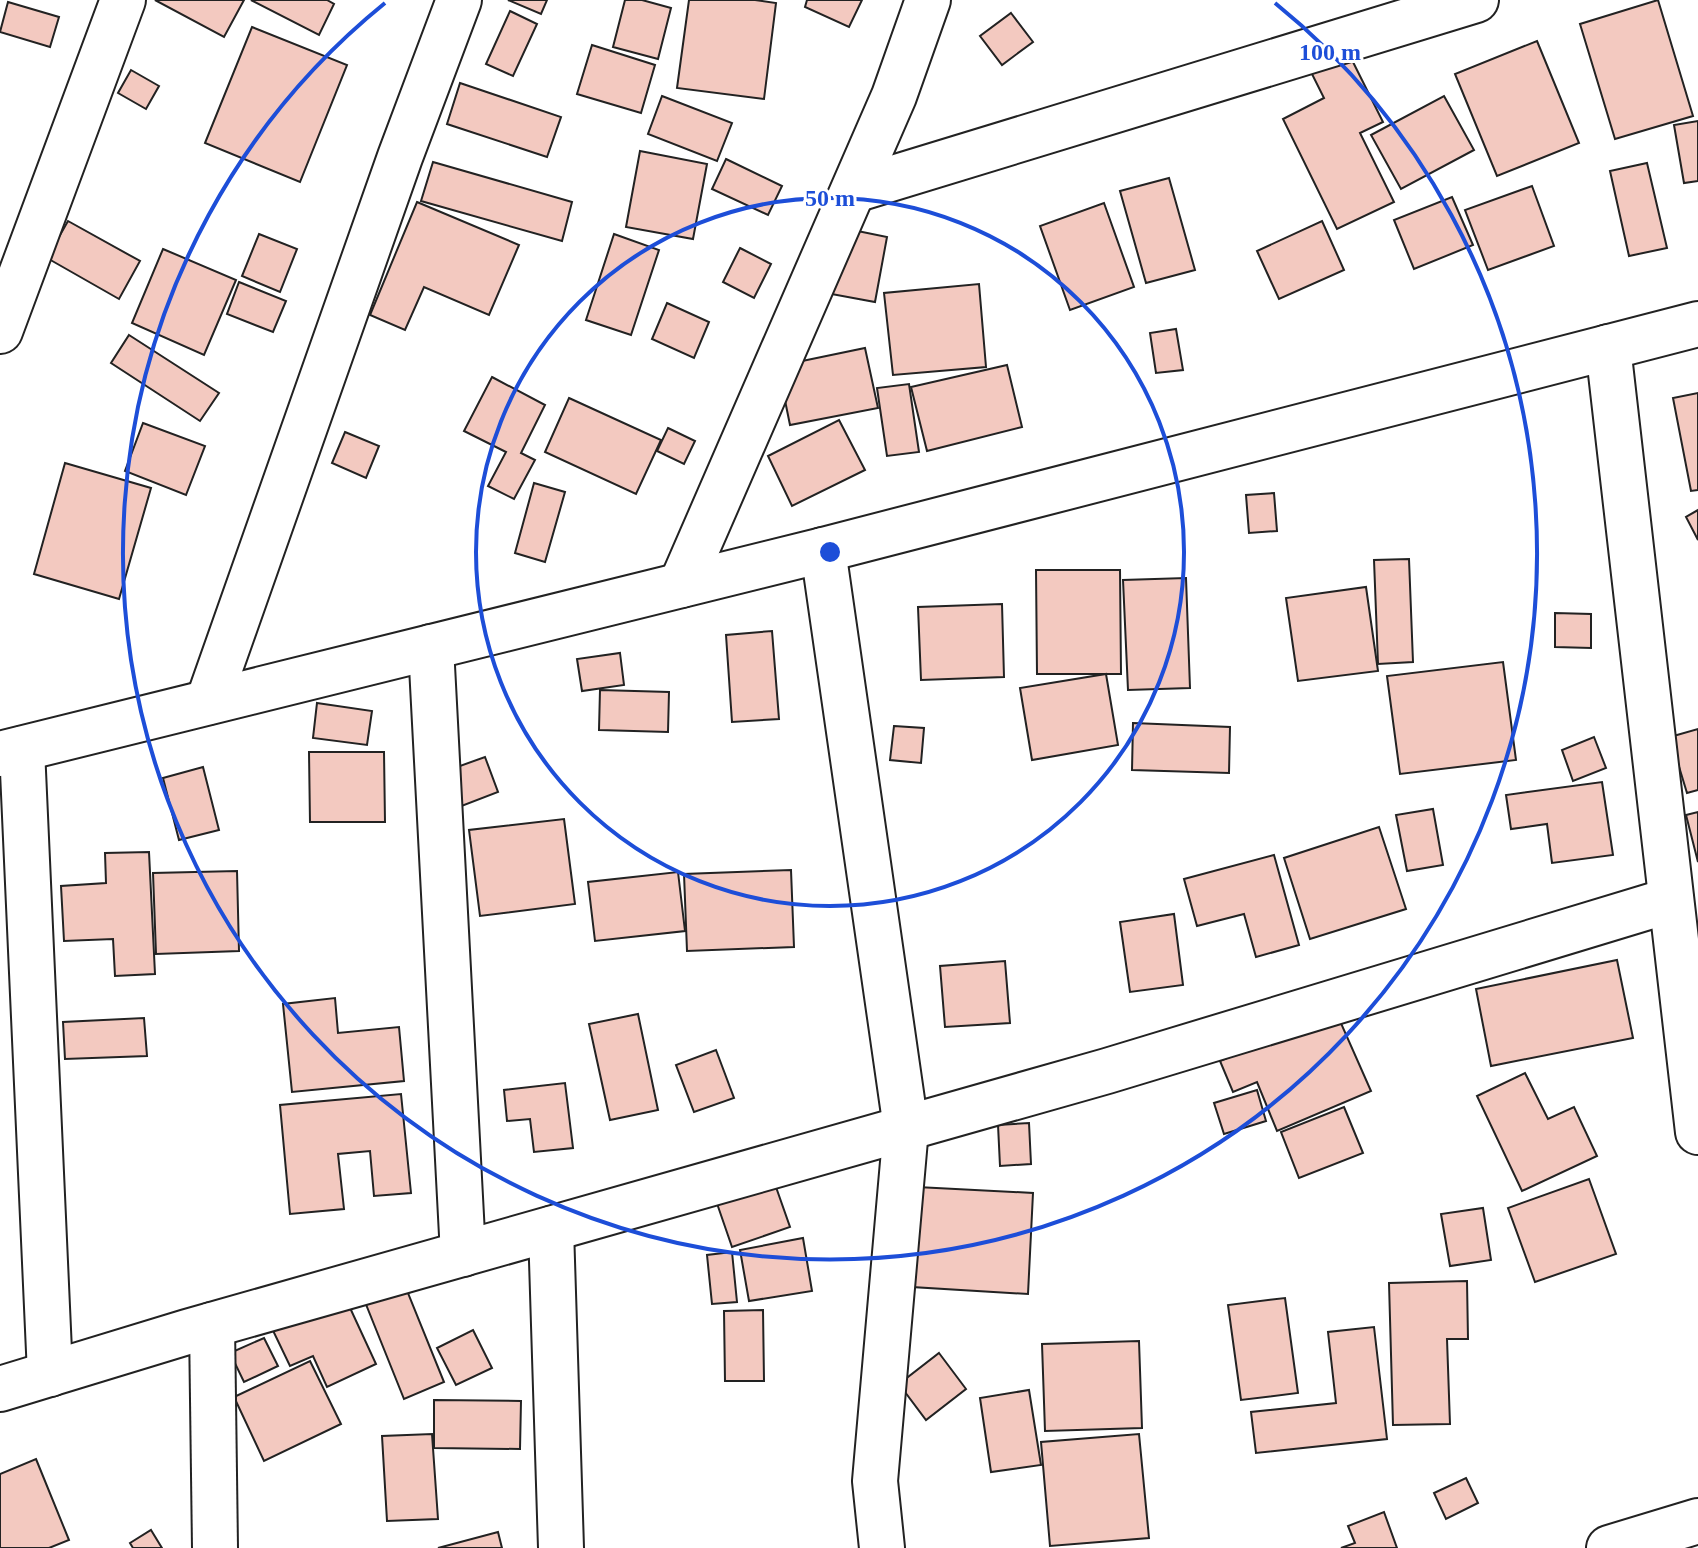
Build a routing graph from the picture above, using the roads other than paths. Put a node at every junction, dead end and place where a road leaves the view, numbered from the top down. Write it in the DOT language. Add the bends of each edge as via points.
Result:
graph roads {
  1 [pos="123,0"];
  2 [pos="459,0"];
  3 [pos="928,0"];
  4 [pos="1476,0"];
  5 [pos="1369,17"];
  6 [pos="854,190"];
  7 [pos="1698,324"];
  8 [pos="0,331"];
  9 [pos="1608,347"];
  10 [pos="823,550"];
  11 [pos="681,585"];
  12 [pos="431,647"];
  13 [pos="208,702"];
  14 [pos="11,751"];
  15 [pos="1671,900"];
  16 [pos="906,1128"];
  17 [pos="1698,1132"];
  18 [pos="551,1229"];
  19 [pos="463,1254"];
  20 [pos="212,1325"];
  21 [pos="50,1374"];
  22 [pos="0,1389"];
  23 [pos="1698,1521"];
  24 [pos="215,1548"];
  25 [pos="561,1548"];
  26 [pos="882,1548"];
  27 [pos="1609,1548"];
  1 -- 8 [label="street"];
  2 -- 13 [label="street"];
  3 -- 6 [label="street"];
  4 -- 5 [label="street"];
  5 -- 6 [label="street"];
  6 -- 11 [label="street"];
  7 -- 9 [label="street"];
  9 -- 10 [label="street"];
  9 -- 15 [label="street"];
  10 -- 11 [label="street"];
  10 -- 16 [label="street"];
  11 -- 12 [label="street"];
  12 -- 13 [label="street"];
  12 -- 19 [label="street"];
  13 -- 14 [label="street"];
  14 -- 21 [label="street"];
  15 -- 16 [label="street"];
  15 -- 17 [label="street"];
  16 -- 18 [label="street"];
  16 -- 26 [label="street" via="875,1481"];
  18 -- 19 [label="street"];
  18 -- 25 [label="street"];
  19 -- 20 [label="street"];
  20 -- 21 [label="street"];
  20 -- 24 [label="street"];
  21 -- 22 [label="street"];
  23 -- 27 [label="street"];
}
